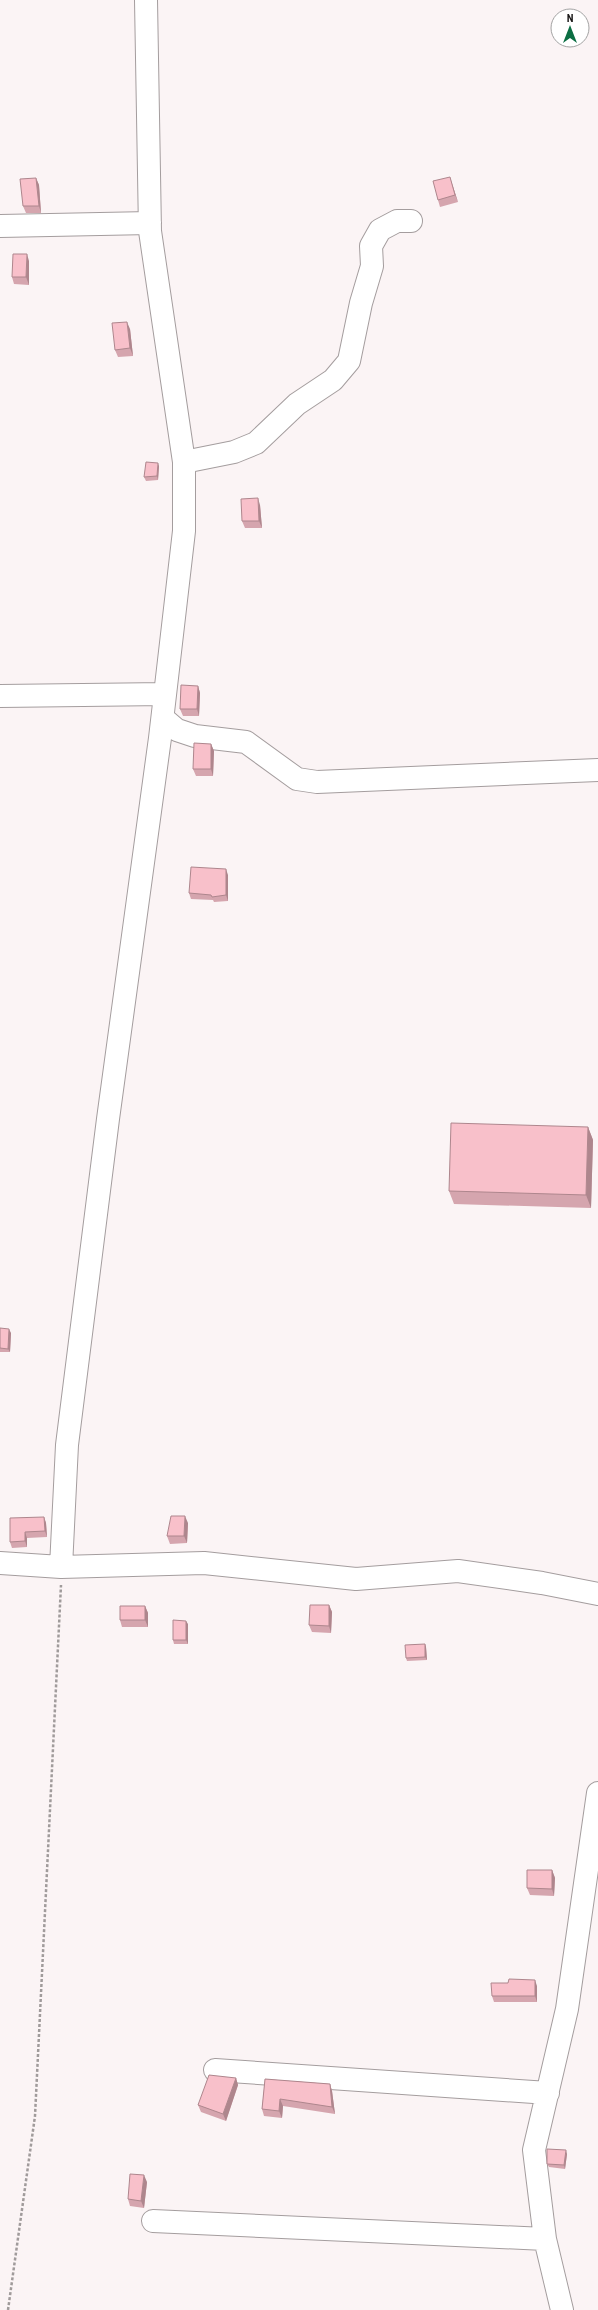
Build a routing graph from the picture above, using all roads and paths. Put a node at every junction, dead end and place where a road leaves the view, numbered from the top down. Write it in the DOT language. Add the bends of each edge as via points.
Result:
graph roads {
  1 [pos="146,0"];
  2 [pos="411,221"];
  3 [pos="150,223"];
  4 [pos="0,226"];
  5 [pos="184,462"];
  6 [pos="165,694"];
  7 [pos="0,696"];
  8 [pos="163,718"];
  9 [pos="598,770"];
  10 [pos="0,1563"];
  11 [pos="62,1566"];
  12 [pos="598,1594"];
  13 [pos="598,1793"];
  14 [pos="595,1842"];
  15 [pos="215,2070"];
  16 [pos="548,2093"];
  17 [pos="153,2221"];
  18 [pos="545,2239"];
  19 [pos="8,2310"];
  20 [pos="562,2310"];
  1 -- 3 [label="street"];
  2 -- 5 [label="street" via="397,221 380,230 371,246 372,266 349,361 333,380 297,404 256,443 234,452"];
  3 -- 4 [label="street"];
  3 -- 5 [label="street"];
  5 -- 6 [label="street" via="184,531"];
  6 -- 7 [label="street"];
  6 -- 8 [label="street"];
  8 -- 9 [label="street" via="177,730 195,736 246,742 297,778 317,782"];
  8 -- 11 [label="street" via="67,1445"];
  10 -- 11 [label="street"];
  11 -- 12 [label="street" via="204,1563 356,1579 458,1571"];
  11 -- 19 [label="path" via="35,2116"];
  13 -- 14 [label="street"];
  14 -- 16 [label="street" via="567,2009"];
  15 -- 16 [label="street"];
  16 -- 18 [label="street" via="534,2150"];
  17 -- 18 [label="street"];
  18 -- 20 [label="street"];
}
